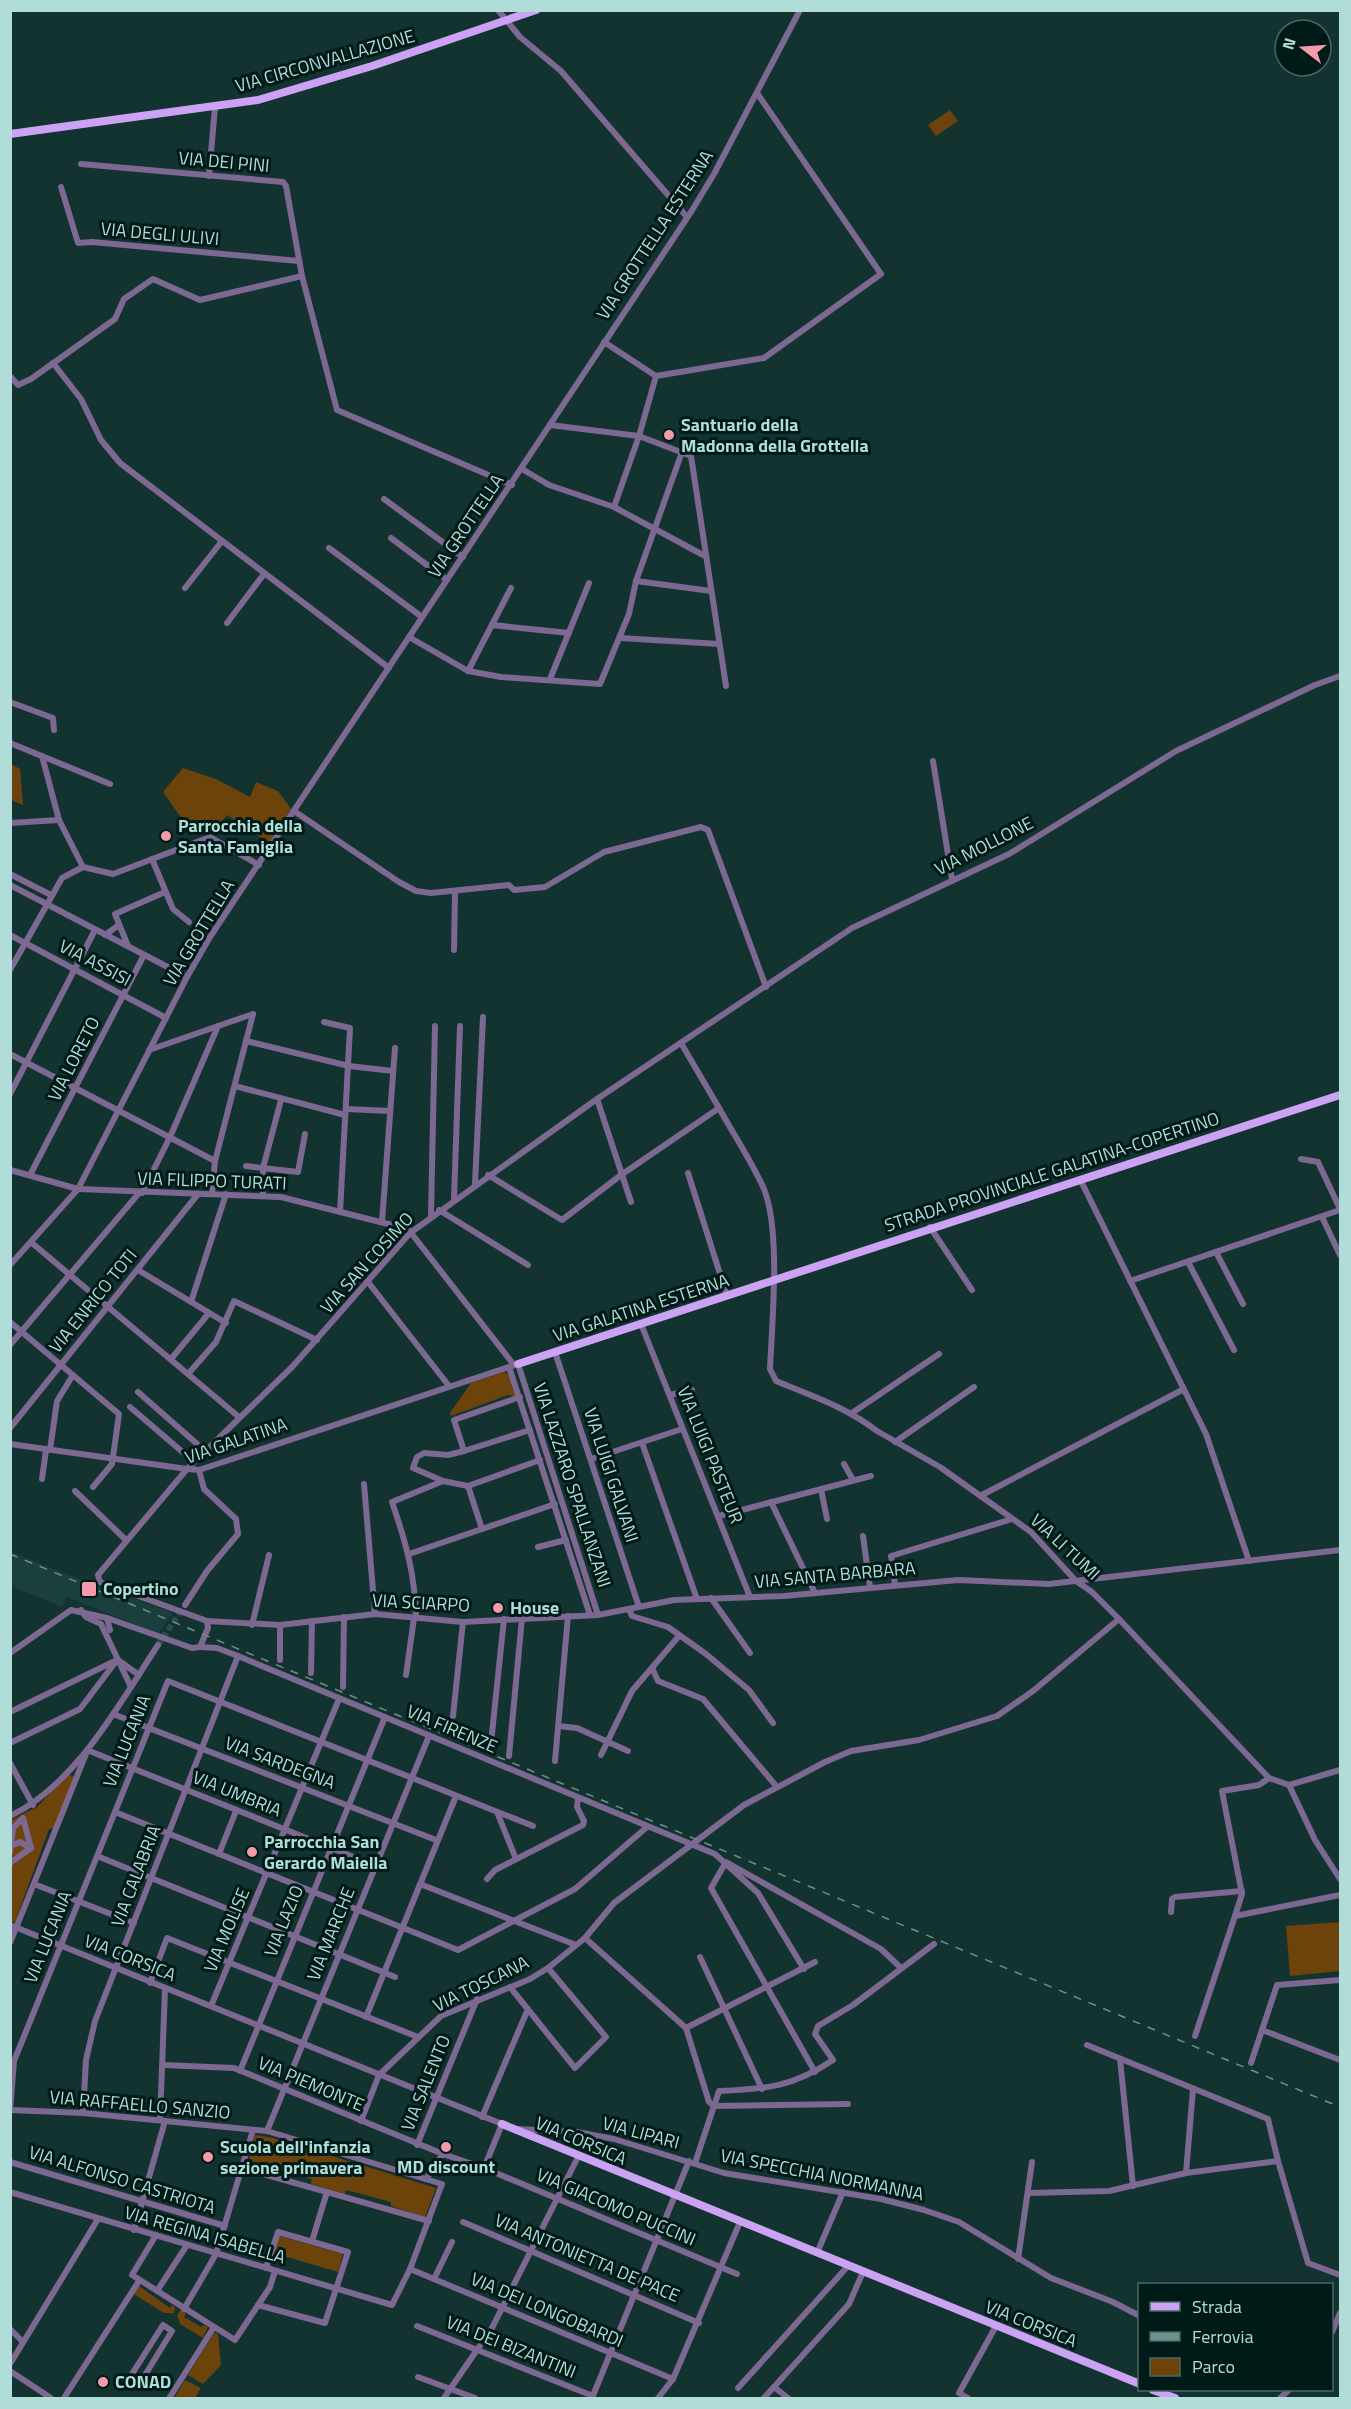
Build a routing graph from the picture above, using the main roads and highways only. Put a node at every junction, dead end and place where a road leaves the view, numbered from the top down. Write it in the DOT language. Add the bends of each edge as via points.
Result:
graph roads {
  1 [pos="536,10"];
  2 [pos="10,135"];
  3 [pos="1341,1095"];
  4 [pos="774,1280"];
  5 [pos="514,1365"];
  6 [pos="502,2124"];
  7 [pos="1138,2383"];
  8 [pos="1156,2391"];
  9 [pos="1175,2398"];
  1 -- 2 [label="main road, VIA CIRCONVALLAZIONE" via="258,100"];
  3 -- 4 [label="main road, STRADA PROVINCIALE GALATINA-COPERTINO"];
  4 -- 5 [label="main road, VIA GALATINA ESTERNA"];
  6 -- 7 [label="main road, VIA CORSICA"];
  8 -- 9 [label="main road"];
}
